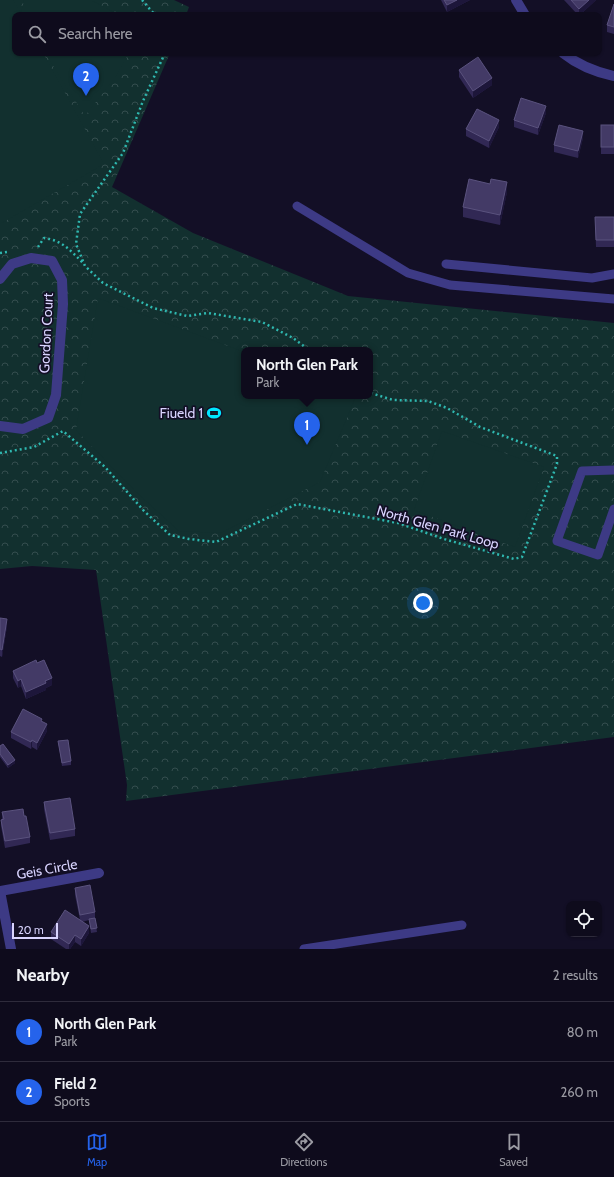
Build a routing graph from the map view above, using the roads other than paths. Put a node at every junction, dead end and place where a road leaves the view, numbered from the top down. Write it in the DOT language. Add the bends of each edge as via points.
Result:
graph roads {
  1 [pos="516,0"];
  2 [pos="523,12"];
  3 [pos="568,56"];
  4 [pos="614,76"];
  5 [pos="297,206"];
  6 [pos="446,264"];
  7 [pos="614,274"];
  8 [pos="0,279"];
  9 [pos="614,299"];
  10 [pos="0,426"];
  11 [pos="614,470"];
  12 [pos="614,509"];
  13 [pos="99,873"];
  14 [pos="0,891"];
  15 [pos="462,925"];
  16 [pos="11,949"];
  17 [pos="304,949"];
  1 -- 2 [label="street"];
  3 -- 4 [label="street" via="596,72"];
  5 -- 9 [label="lane" via="408,273 450,285"];
  6 -- 7 [label="lane" via="592,278"];
  8 -- 10 [label="street, Gordon Court" via="12,264 31,258 52,261 62,280 63,304 56,395 48,418 23,429"];
  11 -- 12 [label="lane" via="582,471 558,541 598,555"];
  13 -- 14 [label="street, Geis Circle"];
  14 -- 16 [label="street"];
  15 -- 17 [label="lane"];
}
